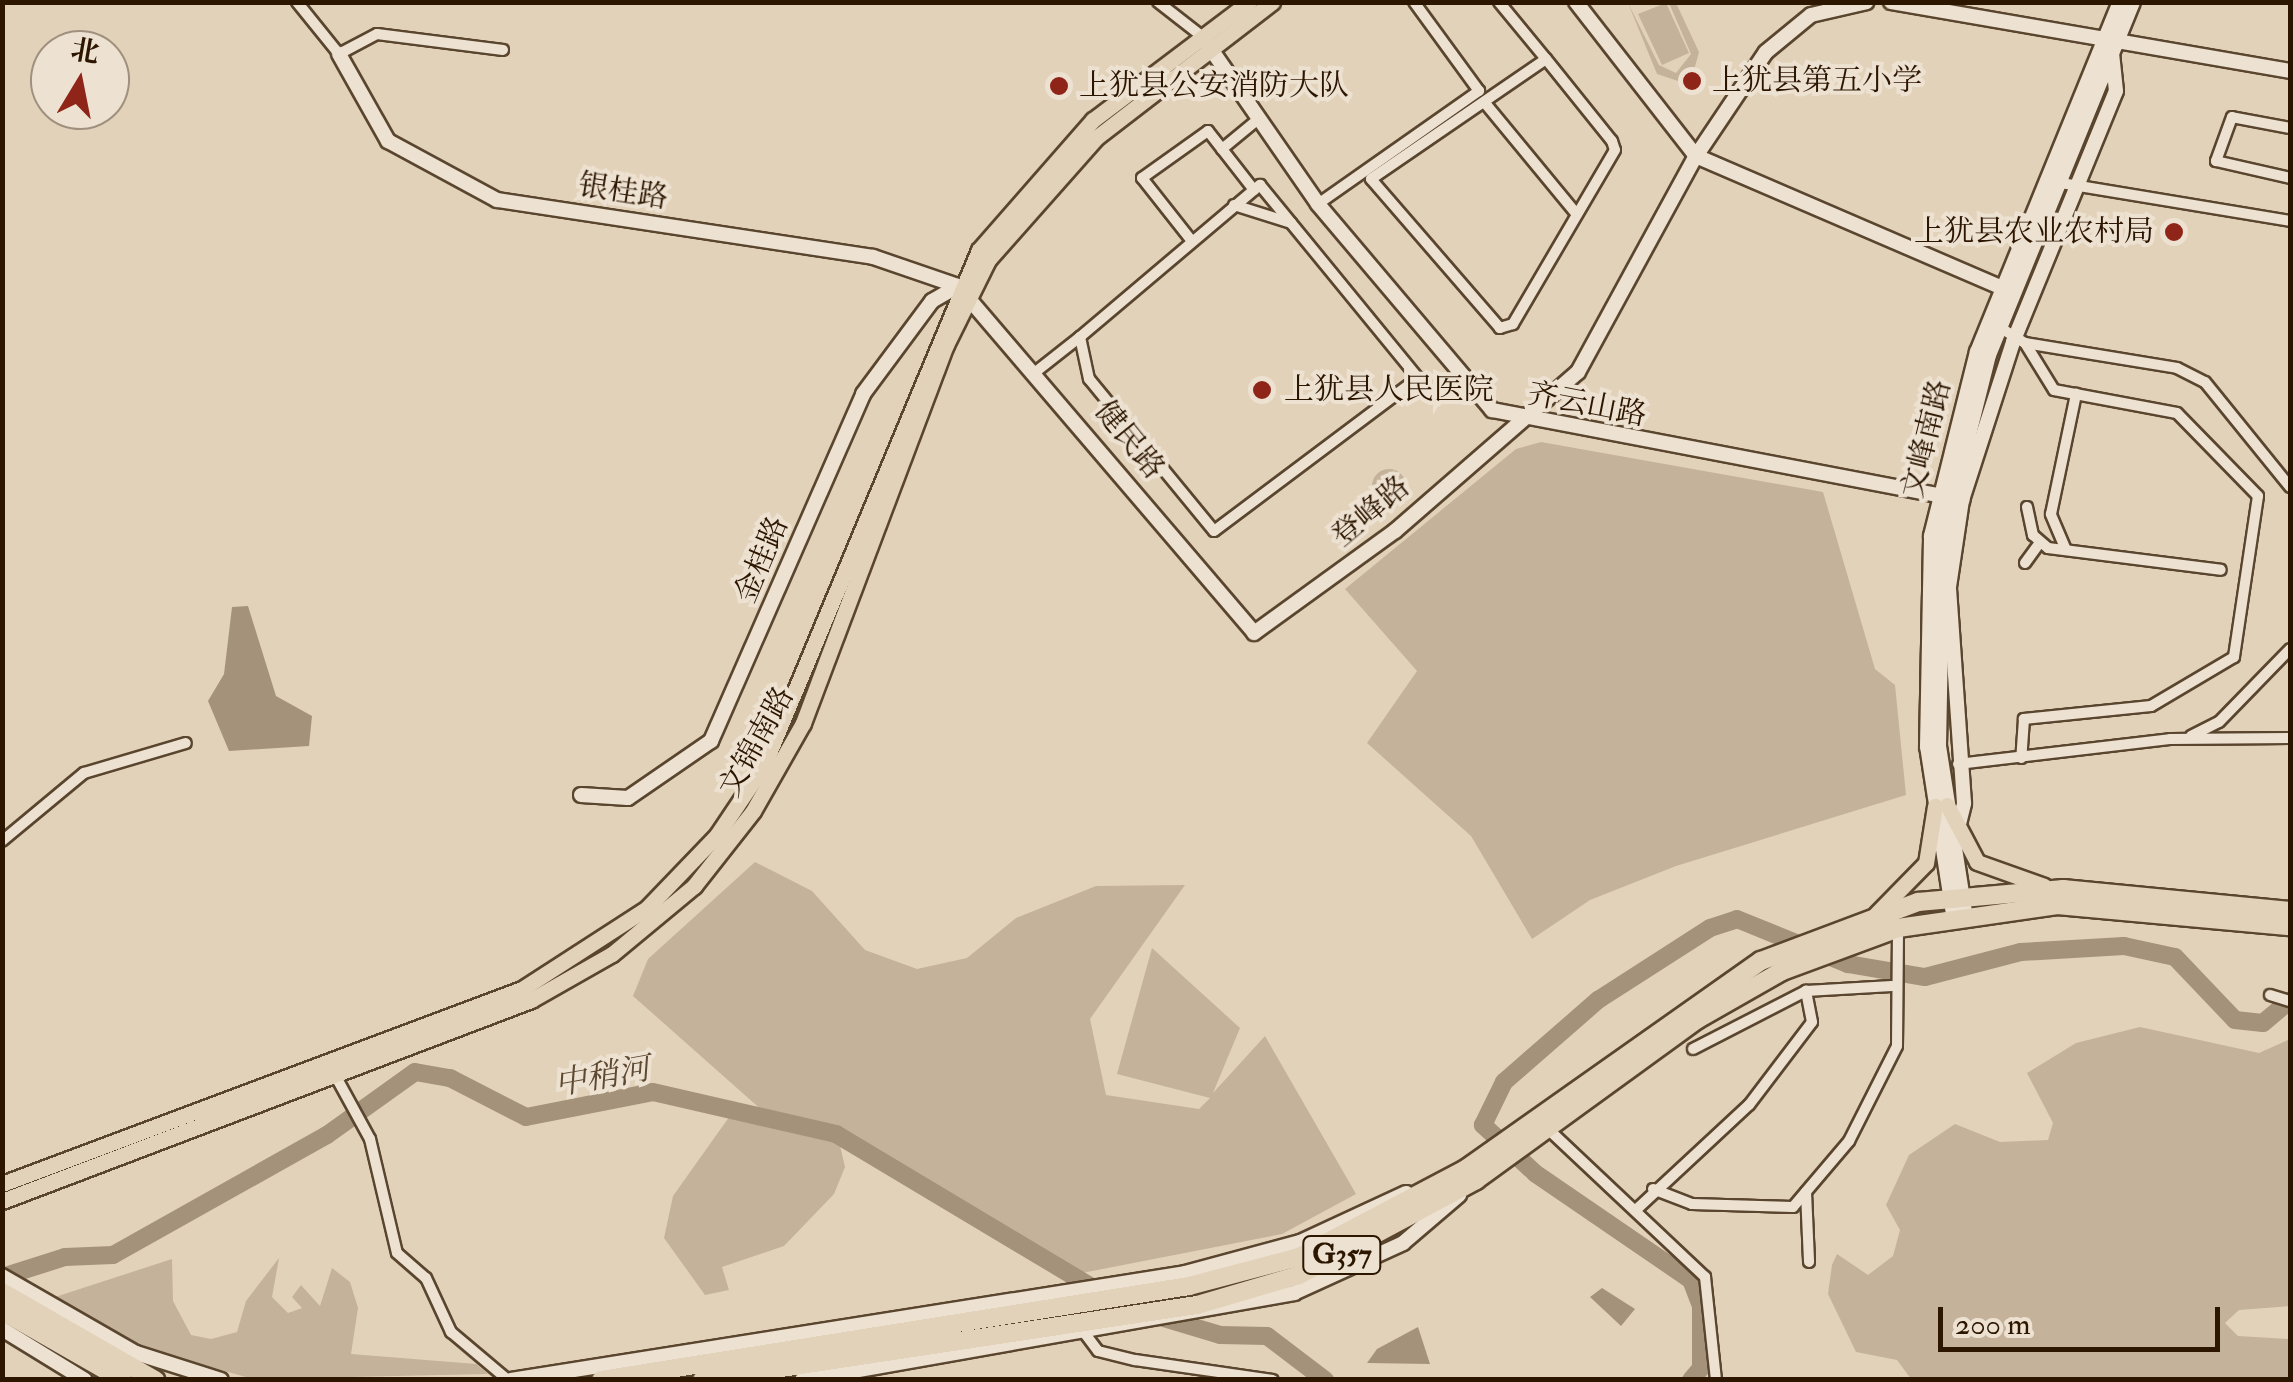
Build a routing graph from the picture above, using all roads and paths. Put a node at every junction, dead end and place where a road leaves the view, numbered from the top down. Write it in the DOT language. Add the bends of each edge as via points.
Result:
graph roads {
  1 [pos="297,2"];
  2 [pos="1158,2"];
  3 [pos="1249,2"];
  4 [pos="1272,2"];
  5 [pos="1414,2"];
  6 [pos="1498,2"];
  7 [pos="1576,2"];
  8 [pos="1868,2"];
  9 [pos="1891,2"];
  10 [pos="2120,2"];
  11 [pos="2133,2"];
  12 [pos="2112,37"];
  13 [pos="1207,43"];
  14 [pos="503,50"];
  15 [pos="2112,53"];
  16 [pos="340,54"];
  17 [pos="1546,59"];
  18 [pos="2290,70"];
  19 [pos="1484,103"];
  20 [pos="1256,121"];
  21 [pos="2290,128"];
  22 [pos="1222,149"];
  23 [pos="1696,156"];
  24 [pos="2290,178"];
  25 [pos="2054,181"];
  26 [pos="1254,190"];
  27 [pos="2076,190"];
  28 [pos="1318,204"];
  29 [pos="1234,206"];
  30 [pos="1575,212"];
  31 [pos="2290,221"];
  32 [pos="1295,224"];
  33 [pos="1191,240"];
  34 [pos="963,290"];
  35 [pos="2008,291"];
  36 [pos="1994,324"];
  37 [pos="1080,338"];
  38 [pos="2020,339"];
  39 [pos="1038,370"];
  40 [pos="2076,394"];
  41 [pos="1515,421"];
  42 [pos="2290,487"];
  43 [pos="1951,497"];
  44 [pos="2027,506"];
  45 [pos="2051,514"];
  46 [pos="2030,526"];
  47 [pos="2039,544"];
  48 [pos="2066,550"];
  49 [pos="2025,563"];
  50 [pos="2221,570"];
  51 [pos="1254,633"];
  52 [pos="2290,649"];
  53 [pos="2186,738"];
  54 [pos="2290,738"];
  55 [pos="186,743"];
  56 [pos="2021,758"];
  57 [pos="1958,764"];
  58 [pos="581,795"];
  59 [pos="1941,806"];
  60 [pos="1956,835"];
  61 [pos="2,841"];
  62 [pos="2063,889"];
  63 [pos="2144,901"];
  64 [pos="1958,904"];
  65 [pos="2290,910"];
  66 [pos="1867,924"];
  67 [pos="2290,926"];
  68 [pos="1898,928"];
  69 [pos="1892,986"];
  70 [pos="1806,991"];
  71 [pos="2271,995"];
  72 [pos="2290,1001"];
  73 [pos="1694,1050"];
  74 [pos="335,1076"];
  75 [pos="1543,1122"];
  76 [pos="1471,1174"];
  77 [pos="2,1184"];
  78 [pos="1653,1189"];
  79 [pos="1806,1191"];
  80 [pos="7,1200"];
  81 [pos="1638,1208"];
  82 [pos="1809,1262"];
  83 [pos="2,1276"];
  84 [pos="2,1292"];
  85 [pos="1044,1310"];
  86 [pos="1196,1310"];
  87 [pos="13,1312"];
  88 [pos="1086,1335"];
  89 [pos="67,1375"];
  90 [pos="85,1380"];
  91 [pos="123,1380"];
  92 [pos="156,1380"];
  93 [pos="221,1380"];
  94 [pos="509,1380"];
  95 [pos="601,1380"];
  96 [pos="702,1380"];
  97 [pos="802,1380"];
  98 [pos="1273,1380"];
  99 [pos="1716,1380"];
  1 -- 16 [label="street"];
  2 -- 13 [label="street"];
  3 -- 13 [label="main road, 文锦南路"];
  4 -- 13 [label="main road, 文锦南路"];
  5 -- 28 [label="street" via="1479,91"];
  6 -- 17 [label="street"];
  7 -- 23 [label="street"];
  8 -- 23 [label="street, 登峰路" via="1811,14 1766,52"];
  9 -- 12 [label="street"];
  10 -- 12 [label="street, 文峰南路"];
  11 -- 12 [label="street, 文峰南路"];
  12 -- 15 [label="street, 文峰南路"];
  12 -- 18 [label="street"];
  12 -- 25 [label="street, 文峰南路"];
  13 -- 20 [label="street, 齐云山路"];
  13 -- 34 [label="main road, 文锦南路" via="1048,184"];
  14 -- 16 [label="street" via="377,34"];
  15 -- 25 [label="street, 文峰南路"];
  15 -- 27 [label="street" via="2116,91"];
  16 -- 34 [label="street, 银桂路" via="388,141 497,200 873,257"];
  17 -- 19 [label="street"];
  17 -- 30 [label="street" via="1616,150"];
  19 -- 30 [label="street"];
  19 -- 30 [label="street" via="1371,180 1488,320 1513,324"];
  20 -- 22 [label="street"];
  20 -- 28 [label="street, 齐云山路"];
  21 -- 24 [label="street" via="2232,117 2216,161"];
  22 -- 26 [label="street"];
  22 -- 33 [label="street" via="1208,131 1142,178"];
  23 -- 35 [label="street"];
  23 -- 41 [label="street, 登峰路" via="1578,372"];
  25 -- 27 [label="street"];
  25 -- 35 [label="street, 文峰南路"];
  26 -- 29 [label="street"];
  26 -- 32 [label="street" via="1260,185"];
  27 -- 31 [label="street"];
  27 -- 38 [label="street"];
  28 -- 41 [label="street, 齐云山路" via="1472,390"];
  29 -- 32 [label="street"];
  29 -- 33 [label="street"];
  32 -- 37 [label="street" via="1418,378 1221,529 1208,528 1088,379"];
  33 -- 37 [label="street"];
  34 -- 39 [label="street, 健民路"];
  34 -- 58 [label="street, 金桂路" via="932,302 863,394 711,741 628,798"];
  34 -- 74 [label="main road, 文锦南路" via="803,723 730,842 654,921 566,982"];
  34 -- 77 [label="main road, 文锦南路" via="772,749 717,835 647,908 522,989"];
  35 -- 36 [label="street, 文峰南路"];
  36 -- 38 [label="street"];
  36 -- 43 [label="street, 文峰南路"];
  37 -- 39 [label="street"];
  38 -- 40 [label="street" via="2050,387"];
  38 -- 42 [label="street" via="2177,368 2205,382"];
  38 -- 43 [label="street"];
  39 -- 51 [label="street, 健民路"];
  40 -- 45 [label="street"];
  40 -- 56 [label="street" via="2177,413 2222,454 2258,496 2252,575 2234,657 2150,706 2024,719"];
  41 -- 43 [label="street, 齐云山路"];
  41 -- 51 [label="street, 登峰路" via="1395,531"];
  43 -- 57 [label="street"];
  43 -- 59 [label="street, 文峰南路" via="1935,601"];
  44 -- 46 [label="street"];
  45 -- 46 [label="street"];
  45 -- 48 [label="street"];
  46 -- 47 [label="street"];
  47 -- 48 [label="street"];
  47 -- 49 [label="street"];
  48 -- 50 [label="street"];
  52 -- 53 [label="street" via="2220,722"];
  53 -- 54 [label="street"];
  53 -- 56 [label="street"];
  55 -- 61 [label="street" via="84,773"];
  56 -- 57 [label="street"];
  57 -- 60 [label="street"];
  59 -- 60 [label="main road"];
  59 -- 64 [label="street, 文峰南路"];
  59 -- 66 [label="main road" via="1926,862"];
  60 -- 62 [label="main road" via="1994,874"];
  60 -- 64 [label="street"];
  62 -- 63 [label="highway, G357"];
  62 -- 64 [label="highway, G357"];
  63 -- 64 [label="highway, G357"];
  63 -- 65 [label="highway, G357"];
  63 -- 67 [label="highway, G357"];
  64 -- 66 [label="highway, G357"];
  64 -- 68 [label="highway, G357"];
  66 -- 68 [label="highway, G357"];
  66 -- 75 [label="highway, G357" via="1698,1018"];
  66 -- 75 [label="highway, G357" via="1761,962"];
  68 -- 69 [label="street"];
  69 -- 70 [label="street"];
  69 -- 79 [label="street" via="1897,1046 1850,1140"];
  70 -- 73 [label="street"];
  70 -- 78 [label="street" via="1812,1022 1748,1105"];
  71 -- 72 [label="street"];
  74 -- 80 [label="main road, 文锦南路"];
  74 -- 94 [label="street" via="370,1139 397,1253 426,1278 451,1332"];
  75 -- 76 [label="highway, G357"];
  75 -- 81 [label="street"];
  76 -- 85 [label="street" via="1300,1242"];
  76 -- 85 [label="highway, G357" via="1299,1257 1190,1286"];
  76 -- 86 [label="highway, G357" via="1299,1275"];
  78 -- 79 [label="street" via="1692,1204 1793,1207"];
  78 -- 81 [label="street"];
  79 -- 82 [label="street"];
  81 -- 99 [label="street" via="1705,1277"];
  83 -- 87 [label="street"];
  84 -- 87 [label="highway"];
  85 -- 86 [label="highway, G357"];
  85 -- 94 [label="street"];
  85 -- 95 [label="highway, G357"];
  85 -- 96 [label="highway, G357"];
  86 -- 88 [label="street"];
  87 -- 89 [label="street"];
  87 -- 91 [label="highway"];
  87 -- 92 [label="highway"];
  87 -- 93 [label="street"];
  88 -- 97 [label="street"];
  88 -- 98 [label="street" via="1098,1351 1135,1360"];
  89 -- 90 [label="street"];
}
